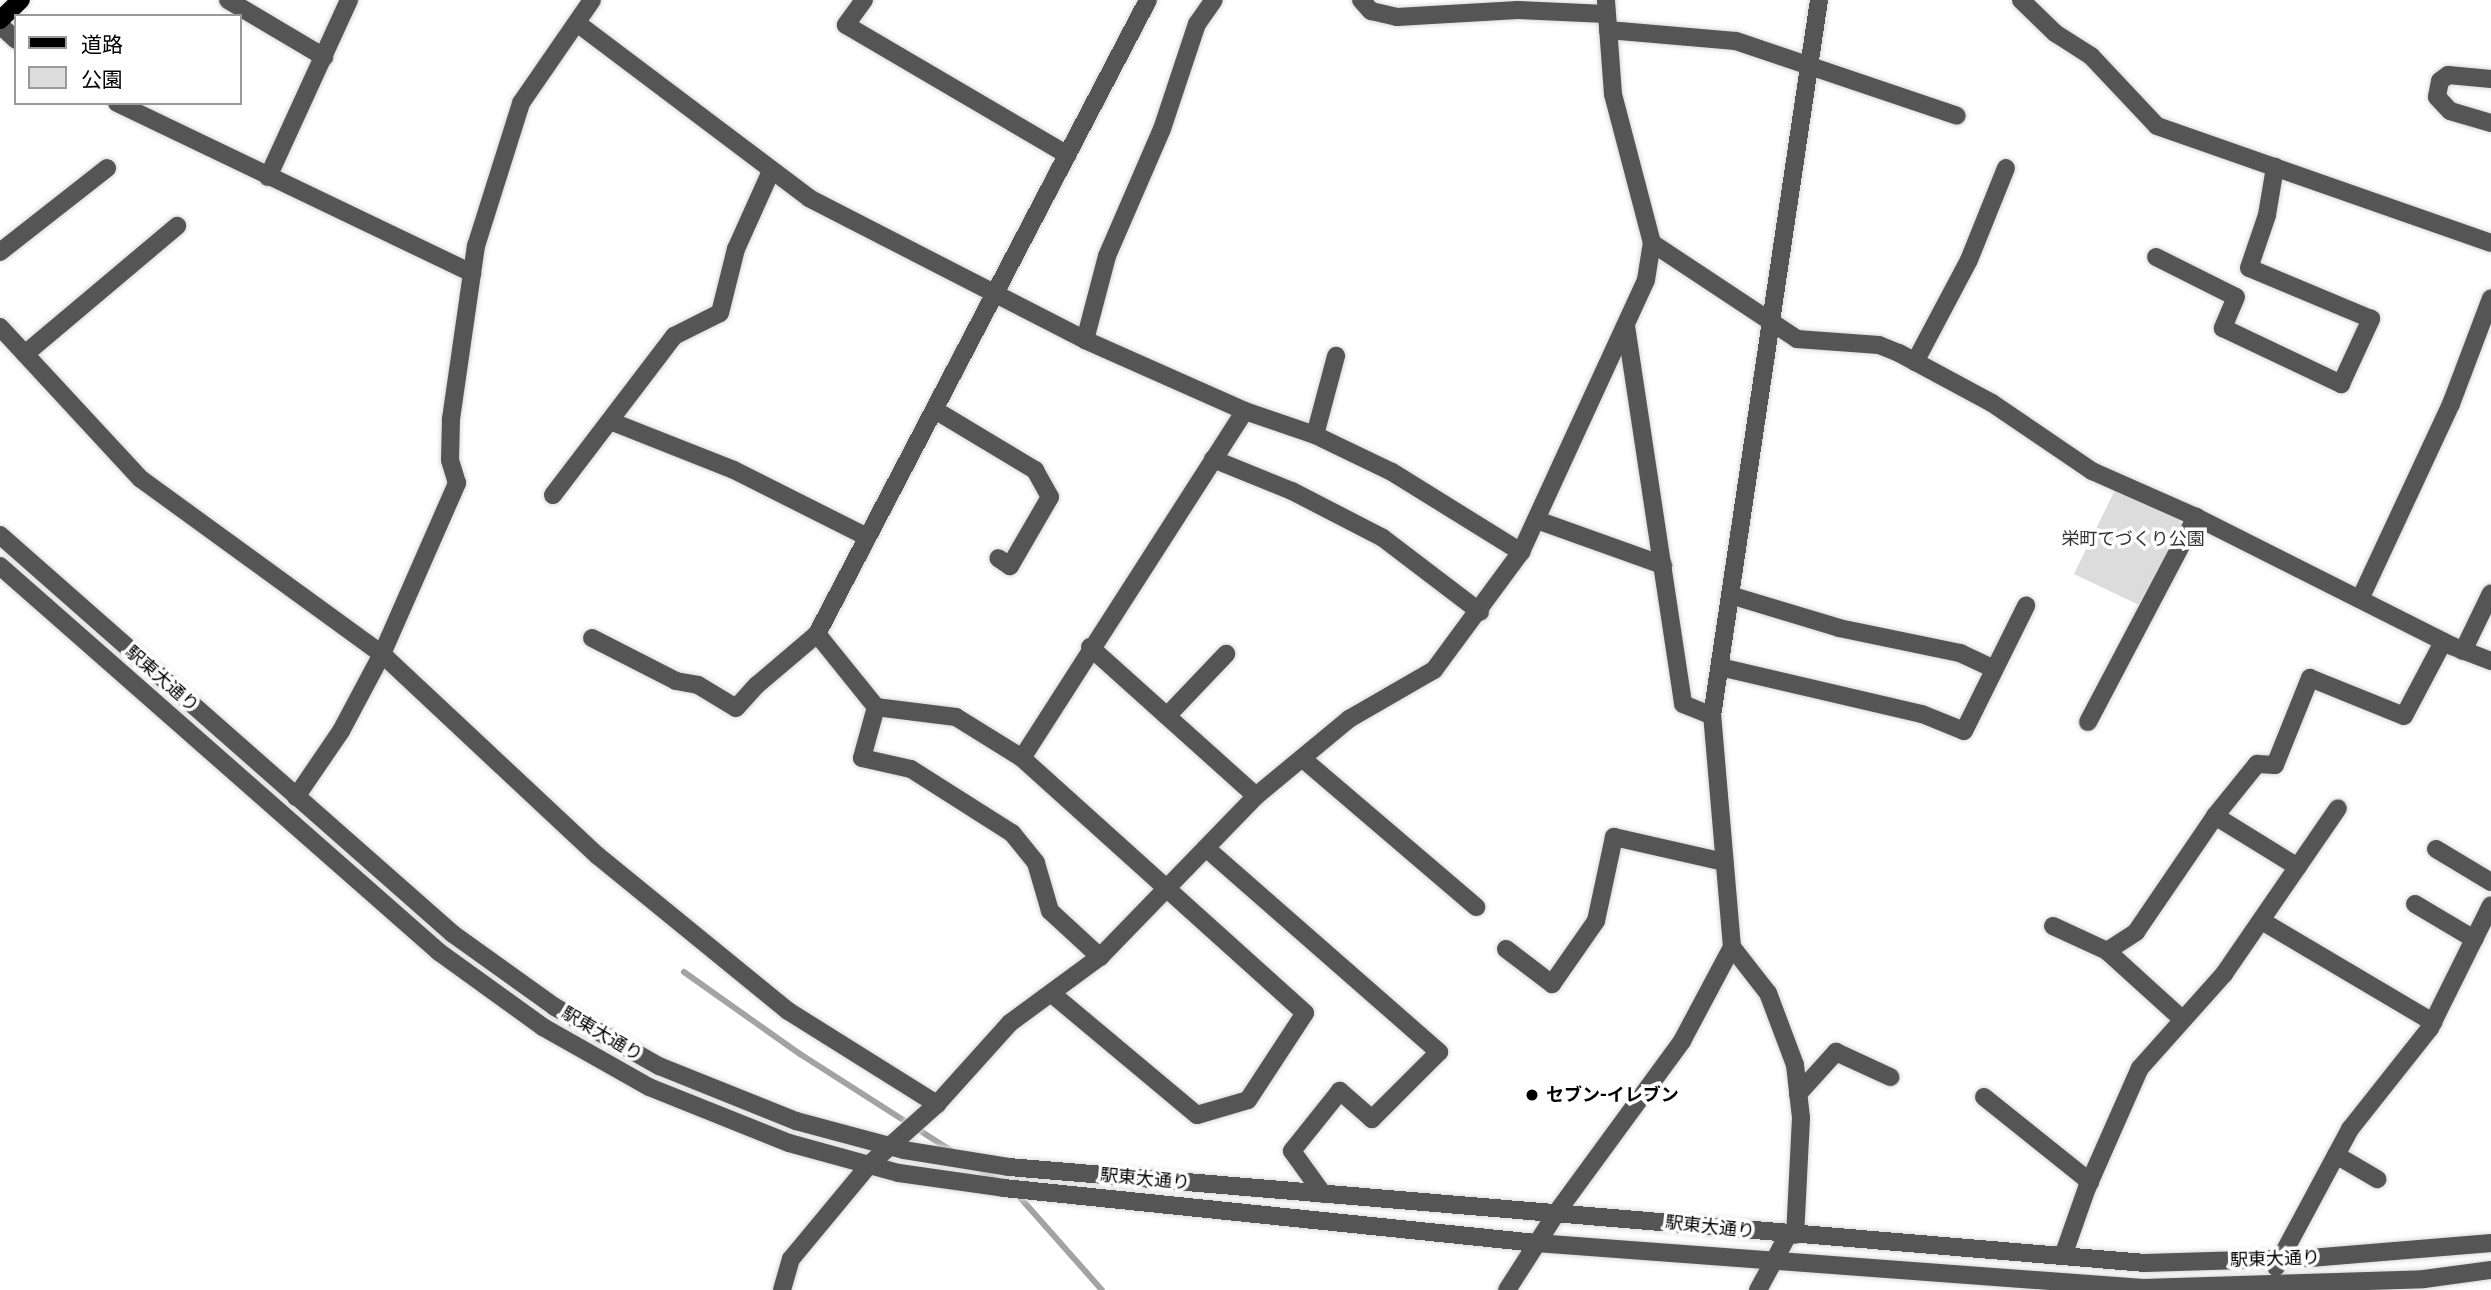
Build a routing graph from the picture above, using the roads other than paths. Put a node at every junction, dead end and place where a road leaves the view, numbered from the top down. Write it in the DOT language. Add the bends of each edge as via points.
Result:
graph roads {
  1 [pos="21,0"];
  2 [pos="228,0"];
  3 [pos="349,0"];
  4 [pos="592,0"];
  5 [pos="864,0"];
  6 [pos="1147,0"];
  7 [pos="1214,0"];
  8 [pos="1361,0"];
  9 [pos="1819,0"];
  10 [pos="2021,0"];
  11 [pos="1398,8"];
  12 [pos="1606,15"];
  13 [pos="0,20"];
  14 [pos="577,23"];
  15 [pos="0,25"];
  16 [pos="14,38"];
  17 [pos="324,57"];
  18 [pos="1811,67"];
  19 [pos="2491,79"];
  20 [pos="121,105"];
  21 [pos="1957,116"];
  22 [pos="2491,122"];
  23 [pos="1068,155"];
  24 [pos="2275,167"];
  25 [pos="107,168"];
  26 [pos="2006,169"];
  27 [pos="771,172"];
  28 [pos="268,177"];
  29 [pos="177,226"];
  30 [pos="1651,243"];
  31 [pos="2491,243"];
  32 [pos="0,252"];
  33 [pos="2156,257"];
  34 [pos="2249,268"];
  35 [pos="472,273"];
  36 [pos="996,297"];
  37 [pos="2236,297"];
  38 [pos="2491,298"];
  39 [pos="1771,320"];
  40 [pos="1626,326"];
  41 [pos="0,327"];
  42 [pos="2485,337"];
  43 [pos="1085,340"];
  44 [pos="25,354"];
  45 [pos="1336,356"];
  46 [pos="1915,362"];
  47 [pos="935,410"];
  48 [pos="1245,411"];
  49 [pos="610,421"];
  50 [pos="1315,435"];
  51 [pos="1213,459"];
  52 [pos="553,495"];
  53 [pos="2196,517"];
  54 [pos="1537,520"];
  55 [pos="0,535"];
  56 [pos="867,537"];
  57 [pos="1521,552"];
  58 [pos="998,558"];
  59 [pos="1663,565"];
  60 [pos="0,566"];
  61 [pos="2491,593"];
  62 [pos="1730,595"];
  63 [pos="2361,597"];
  64 [pos="2026,607"];
  65 [pos="1480,612"];
  66 [pos="817,634"];
  67 [pos="592,638"];
  68 [pos="2443,642"];
  69 [pos="1090,647"];
  70 [pos="2463,651"];
  71 [pos="382,654"];
  72 [pos="1226,654"];
  73 [pos="2491,661"];
  74 [pos="1720,667"];
  75 [pos="1995,668"];
  76 [pos="876,707"];
  77 [pos="1167,716"];
  78 [pos="1712,716"];
  79 [pos="2088,722"];
  80 [pos="1021,758"];
  81 [pos="1303,759"];
  82 [pos="1256,796"];
  83 [pos="296,797"];
  84 [pos="2338,808"];
  85 [pos="2215,816"];
  86 [pos="1206,848"];
  87 [pos="2436,849"];
  88 [pos="1724,862"];
  89 [pos="2298,867"];
  90 [pos="2491,882"];
  91 [pos="1168,887"];
  92 [pos="2415,904"];
  93 [pos="2491,905"];
  94 [pos="1476,907"];
  95 [pos="2262,921"];
  96 [pos="2053,926"];
  97 [pos="2481,936"];
  98 [pos="1732,947"];
  99 [pos="1506,949"];
  100 [pos="2107,951"];
  101 [pos="1100,957"];
  102 [pos="1051,993"];
  103 [pos="2182,1019"];
  104 [pos="2433,1022"];
  105 [pos="1890,1077"];
  106 [pos="1798,1094"];
  107 [pos="1984,1097"];
  108 [pos="937,1104"];
  109 [pos="890,1145"];
  110 [pos="2336,1155"];
  111 [pos="870,1164"];
  112 [pos="2377,1179"];
  113 [pos="2090,1182"];
  114 [pos="1323,1194"];
  115 [pos="1558,1212"];
  116 [pos="1792,1235"];
  117 [pos="1536,1243"];
  118 [pos="2491,1243"];
  119 [pos="2063,1256"];
  120 [pos="2278,1259"];
  121 [pos="1774,1261"];
  122 [pos="2491,1270"];
  123 [pos="2271,1288"];
  124 [pos="782,1290"];
  125 [pos="1507,1290"];
  126 [pos="1758,1290"];
  1 -- 13 [label="main road"];
  2 -- 17 [label="street"];
  3 -- 17 [label="street"];
  4 -- 14 [label="street"];
  5 -- 23 [label="street" via="846,25"];
  6 -- 23 [label="street"];
  7 -- 43 [label="street" via="1197,24 1162,129 1107,256"];
  8 -- 11 [label="street" via="1371,11"];
  9 -- 18 [label="street"];
  10 -- 24 [label="street" via="2055,33 2091,56 2157,126"];
  11 -- 12 [label="street"];
  12 -- 18 [label="street" via="1737,40"];
  12 -- 30 [label="street" via="1623,146"];
  14 -- 27 [label="street" via="695,108"];
  14 -- 35 [label="street" via="520,103"];
  15 -- 16 [label="street"];
  17 -- 28 [label="street"];
  18 -- 21 [label="street"];
  18 -- 39 [label="street"];
  19 -- 22 [label="street" via="2448,75 2440,81 2437,97 2450,111"];
  20 -- 28 [label="street"];
  23 -- 36 [label="street"];
  24 -- 31 [label="street"];
  24 -- 34 [label="street" via="2267,215"];
  25 -- 32 [label="street"];
  26 -- 46 [label="street" via="1969,260"];
  27 -- 36 [label="street" via="808,198"];
  27 -- 49 [label="street" via="737,249 720,313 674,336"];
  28 -- 35 [label="street"];
  29 -- 44 [label="street"];
  30 -- 39 [label="street"];
  30 -- 40 [label="street" via="1646,280"];
  33 -- 37 [label="street"];
  34 -- 37 [label="street"];
  34 -- 37 [label="street" via="2371,319 2341,384 2223,328"];
  35 -- 71 [label="street" via="451,419 450,460 457,483"];
  36 -- 43 [label="street"];
  36 -- 47 [label="street"];
  38 -- 42 [label="street"];
  39 -- 46 [label="street" via="1797,339 1879,345"];
  39 -- 62 [label="street"];
  40 -- 54 [label="street"];
  40 -- 59 [label="street"];
  41 -- 44 [label="street"];
  42 -- 63 [label="street"];
  43 -- 48 [label="street"];
  44 -- 71 [label="street" via="141,479"];
  45 -- 50 [label="street"];
  46 -- 53 [label="street" via="1992,403 2092,471"];
  47 -- 56 [label="street"];
  47 -- 58 [label="street" via="1035,470 1050,497 1010,566"];
  48 -- 50 [label="street"];
  48 -- 51 [label="street"];
  49 -- 52 [label="street"];
  49 -- 56 [label="street" via="734,470"];
  50 -- 57 [label="street" via="1392,472"];
  51 -- 65 [label="street" via="1292,491 1383,538"];
  51 -- 69 [label="street"];
  53 -- 63 [label="street"];
  53 -- 79 [label="street"];
  54 -- 57 [label="street"];
  54 -- 59 [label="street"];
  55 -- 83 [label="street, 駅東大通り"];
  56 -- 66 [label="street"];
  57 -- 65 [label="street"];
  59 -- 78 [label="street" via="1684,704"];
  60 -- 111 [label="street, 駅東大通り" via="439,952 543,1027 649,1087 789,1143"];
  61 -- 70 [label="street"];
  62 -- 74 [label="street"];
  62 -- 75 [label="street" via="1839,628 1960,653"];
  63 -- 68 [label="street"];
  64 -- 75 [label="street"];
  65 -- 81 [label="street" via="1434,670 1349,719"];
  66 -- 67 [label="street" via="736,708 698,685 676,681"];
  66 -- 76 [label="street"];
  68 -- 70 [label="street"];
  68 -- 85 [label="street" via="2404,716 2310,678 2274,765 2257,764"];
  69 -- 77 [label="street"];
  69 -- 80 [label="street"];
  70 -- 73 [label="street"];
  71 -- 83 [label="street" via="341,731"];
  71 -- 108 [label="street" via="598,856 788,1011"];
  72 -- 77 [label="street"];
  74 -- 75 [label="street" via="1922,714 1964,732"];
  74 -- 78 [label="street"];
  76 -- 80 [label="street" via="956,717"];
  76 -- 101 [label="street" via="862,758 911,769 1012,833 1036,863 1049,911"];
  77 -- 82 [label="street"];
  78 -- 88 [label="street"];
  80 -- 91 [label="street"];
  81 -- 82 [label="street"];
  81 -- 94 [label="street"];
  82 -- 86 [label="street"];
  83 -- 109 [label="street, 駅東大通り" via="453,934 555,1007 659,1066 796,1121"];
  84 -- 89 [label="street"];
  85 -- 89 [label="street"];
  85 -- 100 [label="street" via="2136,932"];
  86 -- 91 [label="street"];
  86 -- 114 [label="street" via="1439,1052 1372,1119 1340,1091 1293,1151"];
  87 -- 90 [label="street"];
  88 -- 98 [label="street"];
  88 -- 99 [label="street" via="1614,837 1596,921 1552,984"];
  89 -- 95 [label="street"];
  91 -- 101 [label="street"];
  91 -- 102 [label="street" via="1305,1013 1248,1100 1197,1115"];
  92 -- 97 [label="street"];
  93 -- 97 [label="street"];
  95 -- 103 [label="street" via="2224,974"];
  95 -- 104 [label="street"];
  96 -- 100 [label="street"];
  97 -- 104 [label="street"];
  98 -- 106 [label="street" via="1768,993 1795,1065"];
  98 -- 115 [label="street" via="1682,1041"];
  100 -- 103 [label="street"];
  101 -- 102 [label="street"];
  102 -- 108 [label="street" via="1010,1023"];
  103 -- 113 [label="street" via="2140,1068"];
  104 -- 110 [label="street" via="2389,1085 2350,1129"];
  105 -- 106 [label="street" via="1836,1052"];
  106 -- 116 [label="street" via="1801,1118"];
  107 -- 113 [label="street"];
  108 -- 109 [label="street"];
  109 -- 111 [label="street"];
  109 -- 114 [label="street, 駅東大通り" via="1009,1167"];
  110 -- 112 [label="street"];
  110 -- 120 [label="street"];
  111 -- 117 [label="street, 駅東大通り" via="899,1173 1004,1188"];
  111 -- 124 [label="street" via="791,1259"];
  113 -- 119 [label="street"];
  114 -- 115 [label="street, 駅東大通り"];
  115 -- 116 [label="street, 駅東大通り"];
  115 -- 117 [label="street"];
  116 -- 119 [label="street, 駅東大通り"];
  116 -- 121 [label="street"];
  117 -- 121 [label="street, 駅東大通り"];
  117 -- 125 [label="street"];
  118 -- 120 [label="street, 駅東大通り"];
  119 -- 120 [label="street, 駅東大通り" via="2145,1263"];
  120 -- 123 [label="street"];
  121 -- 123 [label="street, 駅東大通り" via="2143,1288"];
  121 -- 126 [label="street"];
  122 -- 123 [label="street, 駅東大通り" via="2424,1279"];
}
